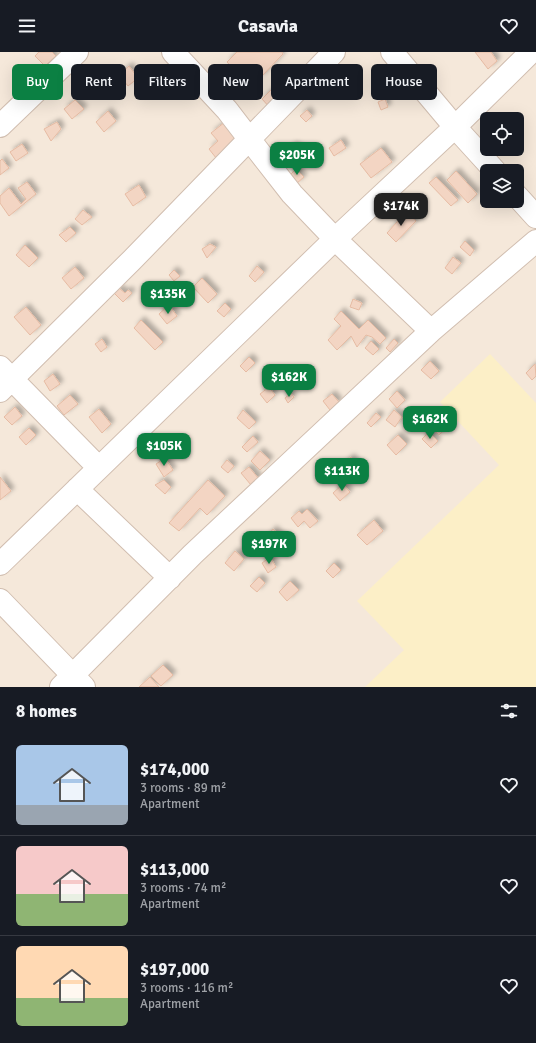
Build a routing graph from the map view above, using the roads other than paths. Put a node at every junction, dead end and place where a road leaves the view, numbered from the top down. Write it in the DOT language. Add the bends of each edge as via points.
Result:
graph roads {
  1 [pos="77,52"];
  2 [pos="174,52"];
  3 [pos="334,52"];
  4 [pos="392,52"];
  5 [pos="531,52"];
  6 [pos="0,126"];
  7 [pos="455,126"];
  8 [pos="249,140"];
  9 [pos="489,164"];
  10 [pos="524,203"];
  11 [pos="536,216"];
  12 [pos="335,239"];
  13 [pos="536,241"];
  14 [pos="431,331"];
  15 [pos="4,379"];
  16 [pos="99,468"];
  17 [pos="77,490"];
  18 [pos="0,564"];
  19 [pos="170,578"];
  20 [pos="0,600"];
  21 [pos="72,683"];
  1 -- 6 [label="street"];
  2 -- 8 [label="street" via="227,110"];
  3 -- 8 [label="street"];
  4 -- 7 [label="street"];
  5 -- 7 [label="street"];
  7 -- 9 [label="street"];
  7 -- 12 [label="street"];
  8 -- 12 [label="street" via="292,194"];
  8 -- 15 [label="street" via="132,260"];
  10 -- 11 [label="street"];
  12 -- 14 [label="street"];
  12 -- 16 [label="street"];
  13 -- 14 [label="street"];
  14 -- 19 [label="street"];
  15 -- 16 [label="street"];
  16 -- 17 [label="street"];
  17 -- 18 [label="street"];
  17 -- 19 [label="street"];
  19 -- 21 [label="street"];
  20 -- 21 [label="street"];
}
